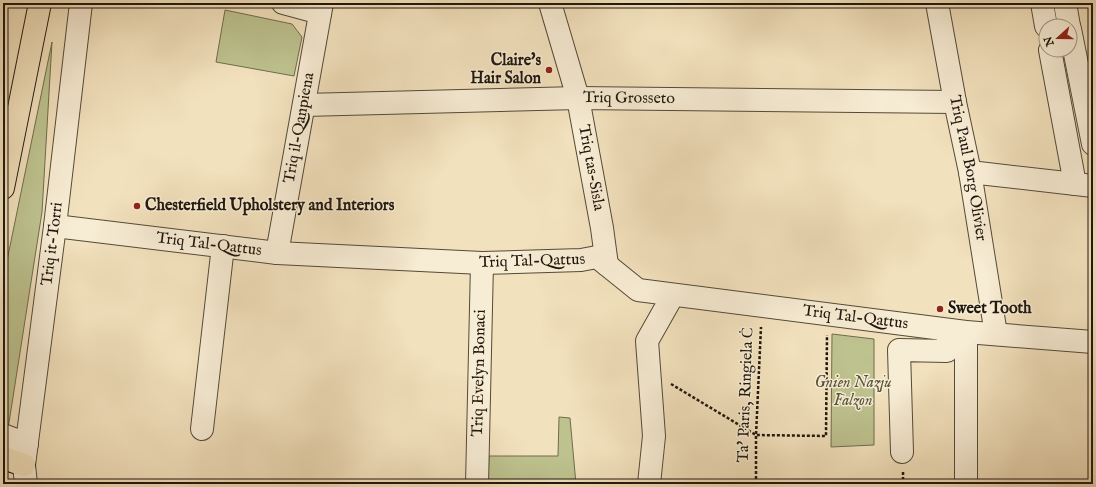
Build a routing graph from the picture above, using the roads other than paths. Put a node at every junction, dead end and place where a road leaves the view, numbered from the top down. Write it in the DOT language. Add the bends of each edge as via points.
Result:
graph roads {
  1 [pos="81,3"];
  2 [pos="283,3"];
  3 [pos="550,3"];
  4 [pos="937,3"];
  5 [pos="1042,3"];
  6 [pos="1065,3"];
  7 [pos="40,5"];
  8 [pos="321,8"];
  9 [pos="1045,18"];
  10 [pos="1068,18"];
  11 [pos="1052,58"];
  12 [pos="1076,58"];
  13 [pos="578,98"];
  14 [pos="955,102"];
  15 [pos="304,105"];
  16 [pos="1093,144"];
  17 [pos="970,172"];
  18 [pos="1084,185"];
  19 [pos="3,188"];
  20 [pos="55,226"];
  21 [pos="223,246"];
  22 [pos="277,253"];
  23 [pos="482,263"];
  24 [pos="608,265"];
  25 [pos="673,295"];
  26 [pos="957,331"];
  27 [pos="996,334"];
  28 [pos="1093,342"];
  29 [pos="202,430"];
  30 [pos="3,435"];
  31 [pos="902,452"];
  32 [pos="3,458"];
  33 [pos="25,464"];
  34 [pos="477,484"];
  35 [pos="650,484"];
  36 [pos="966,484"];
  1 -- 20 [label="street, Triq it-Torri"];
  2 -- 8 [label="street"];
  3 -- 13 [label="street, Triq tas-Sisla"];
  4 -- 14 [label="street, Triq Paul Borg Olivier"];
  5 -- 9 [label="street"];
  6 -- 10 [label="street"];
  7 -- 19 [label="main road"];
  8 -- 15 [label="street, Triq il-Qanpiena"];
  11 -- 18 [label="street"];
  12 -- 16 [label="street"];
  13 -- 14 [label="street, Triq Grosseto"];
  13 -- 15 [label="street, Triq Grosseto"];
  13 -- 24 [label="street, Triq tas-Sisla"];
  14 -- 17 [label="street, Triq Paul Borg Olivier"];
  15 -- 22 [label="street, Triq il-Qanpiena"];
  17 -- 18 [label="street"];
  17 -- 27 [label="street, Triq Paul Borg Olivier"];
  20 -- 21 [label="street, Triq Tal-Qattus"];
  20 -- 33 [label="street, Triq it-Torri"];
  21 -- 22 [label="street, Triq Tal-Qattus"];
  21 -- 29 [label="street"];
  22 -- 23 [label="street, Triq Tal-Qattus"];
  23 -- 24 [label="street, Triq Tal-Qattus" via="581,260 597,257"];
  23 -- 34 [label="street, Triq Evelyn Bonaci"];
  24 -- 25 [label="street, Triq Tal-Qattus" via="638,290"];
  25 -- 26 [label="street, Triq Tal-Qattus"];
  25 -- 35 [label="street" via="647,341 654,436"];
  26 -- 27 [label="street, Triq Tal-Qattus"];
  26 -- 31 [label="street" via="947,351 899,350"];
  26 -- 36 [label="street"];
  27 -- 28 [label="street, Triq Tal-Qattus"];
  30 -- 33 [label="street"];
  32 -- 33 [label="main road"];
}
